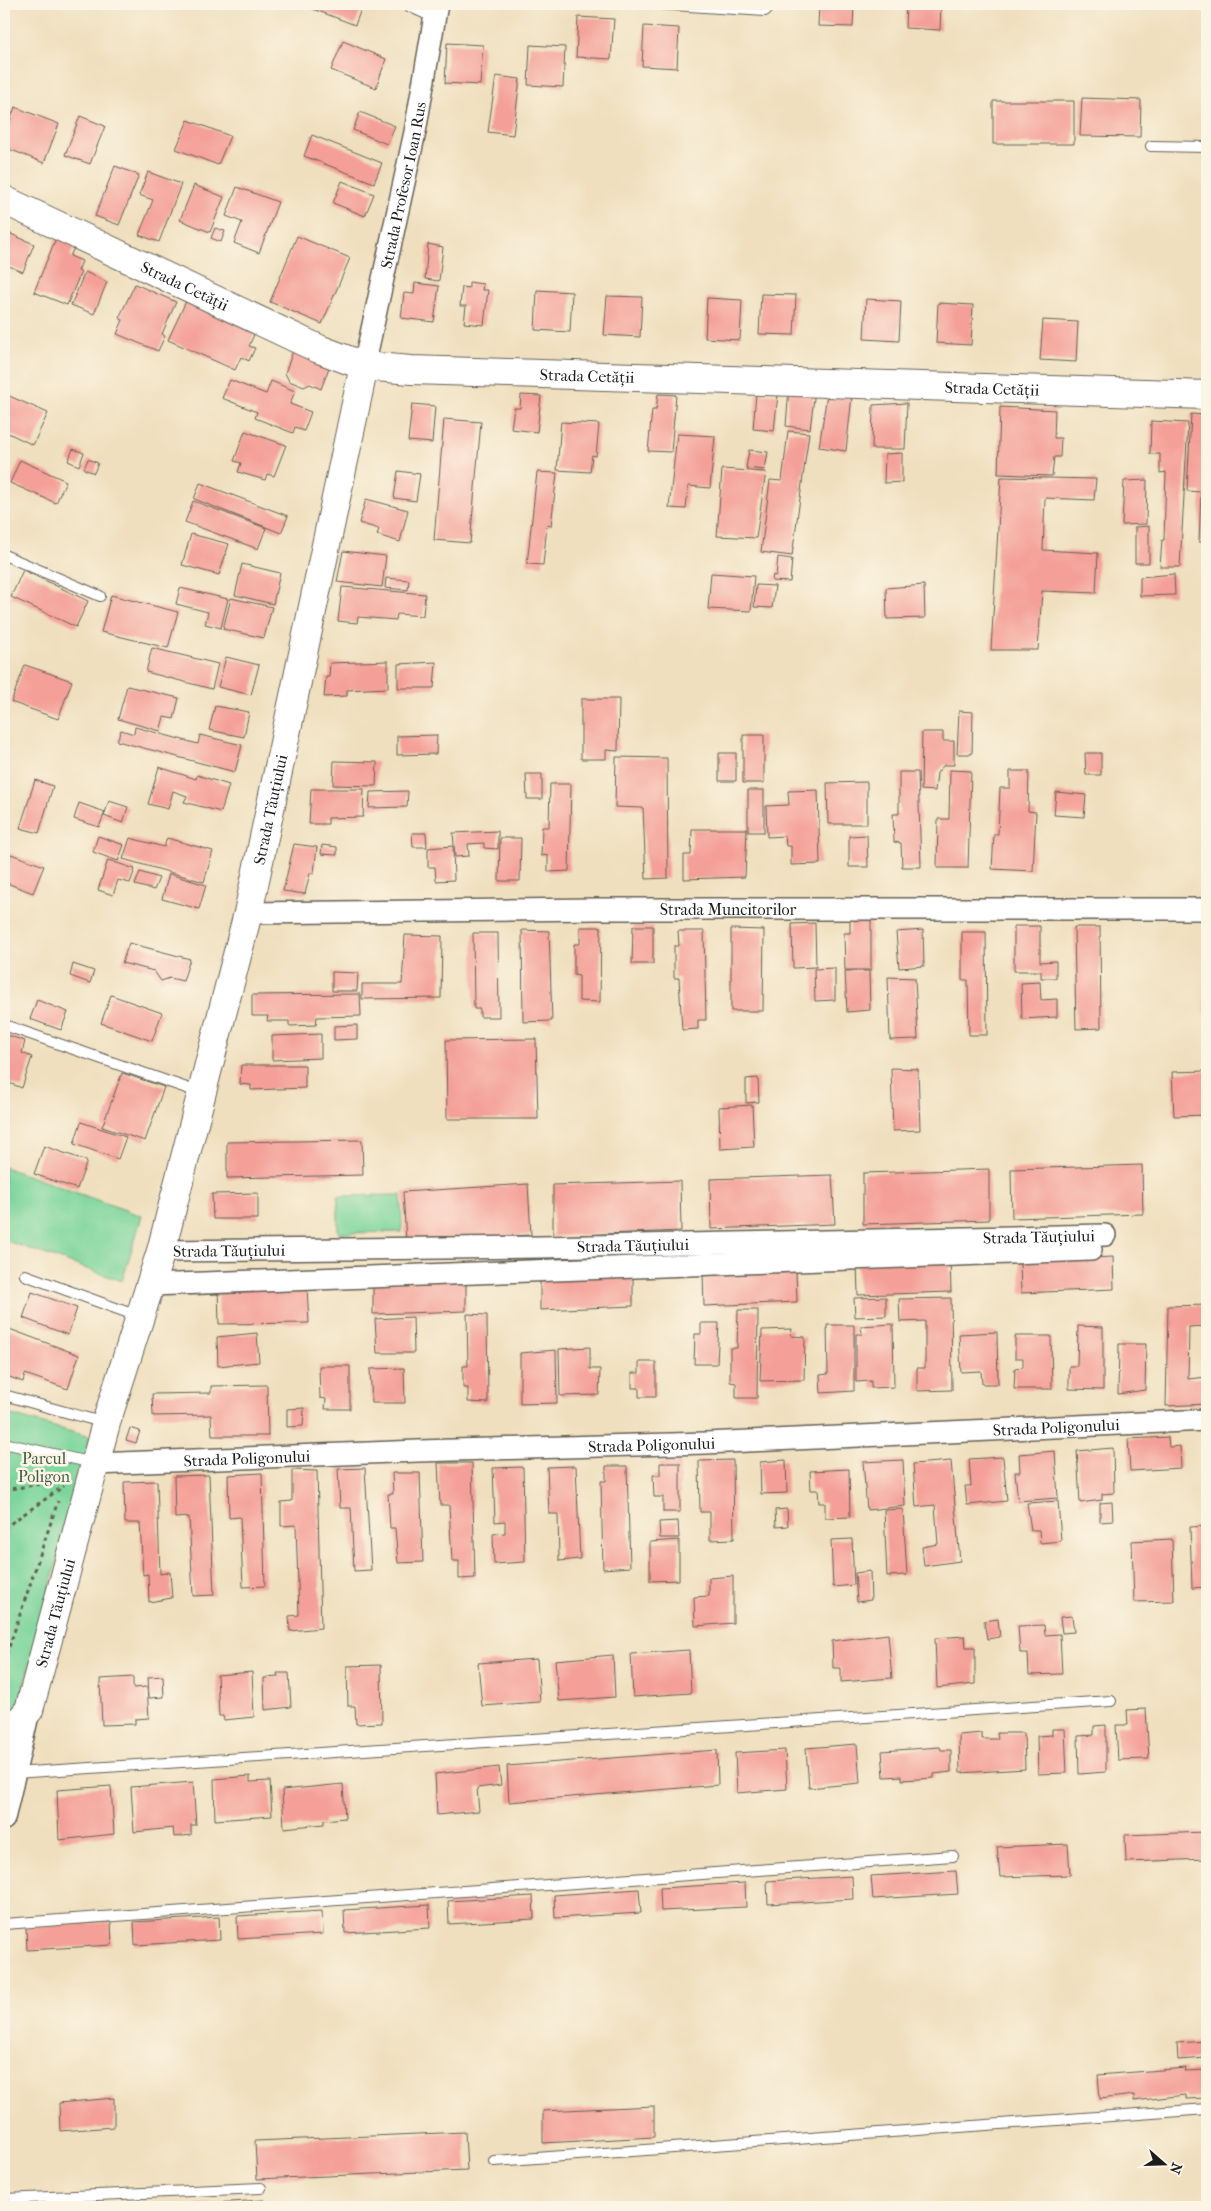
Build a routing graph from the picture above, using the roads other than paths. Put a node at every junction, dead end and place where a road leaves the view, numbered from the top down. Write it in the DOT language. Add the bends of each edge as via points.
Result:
graph roads {
  1 [pos="404,4"];
  2 [pos="659,4"];
  3 [pos="772,4"];
  4 [pos="436,11"];
  5 [pos="1152,146"];
  6 [pos="1207,147"];
  7 [pos="4,200"];
  8 [pos="364,366"];
  9 [pos="1207,394"];
  10 [pos="4,555"];
  11 [pos="100,596"];
  12 [pos="1207,909"];
  13 [pos="248,913"];
  14 [pos="4,1025"];
  15 [pos="202,1094"];
  16 [pos="161,1251"];
  17 [pos="25,1276"];
  18 [pos="151,1286"];
  19 [pos="141,1318"];
  20 [pos="4,1395"];
  21 [pos="1207,1420"];
  22 [pos="106,1423"];
  23 [pos="4,1443"];
  24 [pos="85,1471"];
  25 [pos="1111,1702"];
  26 [pos="29,1710"];
  27 [pos="4,1738"];
  28 [pos="14,1774"];
  29 [pos="4,1819"];
  30 [pos="953,1856"];
  31 [pos="4,1924"];
  32 [pos="1207,2109"];
  33 [pos="494,2161"];
  34 [pos="261,2188"];
  35 [pos="4,2200"];
  1 -- 4 [label="lane"];
  2 -- 3 [label="lane" via="765,11"];
  4 -- 8 [label="street, Strada Profesor Ioan Rus" via="415,132"];
  5 -- 6 [label="lane"];
  7 -- 8 [label="main road, Strada Cetății" via="319,349"];
  8 -- 9 [label="main road, Strada Cetății"];
  8 -- 13 [label="main road, Strada Tăuțiului"];
  10 -- 11 [label="lane"];
  12 -- 13 [label="street, Strada Muncitorilor" via="598,908"];
  13 -- 15 [label="main road, Strada Tăuțiului"];
  14 -- 15 [label="lane"];
  15 -- 16 [label="main road, Strada Tăuțiului"];
  16 -- 18 [label="main road, Strada Tăuțiului"];
  16 -- 18 [label="street, Strada Tăuțiului" via="1098,1242"];
  17 -- 19 [label="lane"];
  18 -- 19 [label="main road, Strada Tăuțiului"];
  19 -- 22 [label="main road, Strada Tăuțiului"];
  20 -- 22 [label="lane"];
  21 -- 24 [label="street, Strada Poligonului" via="706,1443 418,1451"];
  22 -- 24 [label="main road, Strada Tăuțiului"];
  23 -- 24 [label="lane"];
  24 -- 26 [label="main road, Strada Tăuțiului"];
  25 -- 28 [label="lane"];
  26 -- 27 [label="main road, Strada Tăuțiului"];
  26 -- 28 [label="street"];
  28 -- 29 [label="street"];
  30 -- 31 [label="lane"];
  32 -- 33 [label="lane"];
  34 -- 35 [label="lane"];
}
